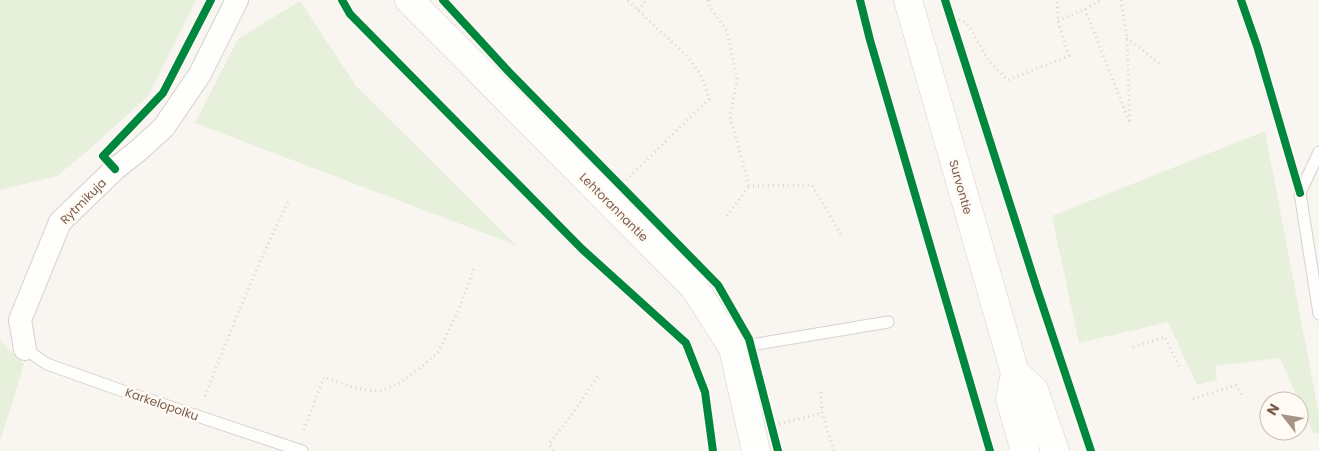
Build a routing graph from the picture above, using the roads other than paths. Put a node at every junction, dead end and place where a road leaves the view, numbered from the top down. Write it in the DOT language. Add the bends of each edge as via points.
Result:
graph roads {
  1 [pos="237,0"];
  2 [pos="409,0"];
  3 [pos="908,0"];
  4 [pos="1319,152"];
  5 [pos="1319,314"];
  6 [pos="888,322"];
  7 [pos="733,348"];
  8 [pos="25,349"];
  9 [pos="1015,373"];
  10 [pos="300,450"];
  11 [pos="756,451"];
  12 [pos="1025,451"];
  13 [pos="1055,451"];
  1 -- 8 [label="street, Rytmikuja" via="200,74 164,127 60,222 20,320"];
  2 -- 7 [label="street, Lehtorannantie" via="694,287"];
  3 -- 9 [label="street, Survontie"];
  4 -- 5 [label="lane" via="1300,193"];
  6 -- 7 [label="lane"];
  7 -- 11 [label="street, Lehtorannantie"];
  8 -- 10 [label="lane, Karkelopolku" via="47,364"];
  9 -- 12 [label="street, Survontie" via="1010,399"];
  9 -- 13 [label="street" via="1034,390"];
}
